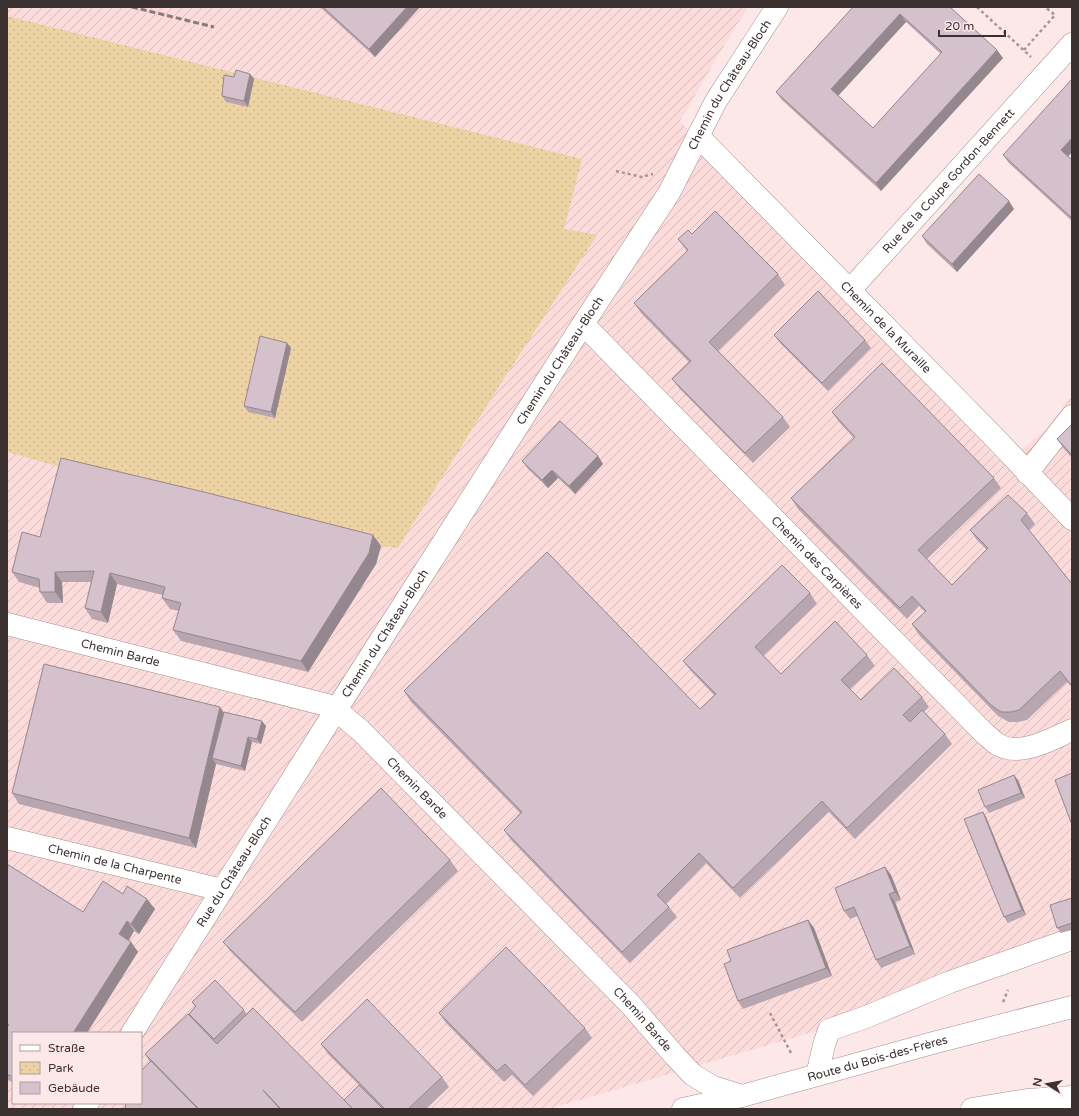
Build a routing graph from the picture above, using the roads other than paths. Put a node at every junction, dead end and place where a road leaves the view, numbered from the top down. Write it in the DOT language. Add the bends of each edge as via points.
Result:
graph roads {
  1 [pos="776,7"];
  2 [pos="1072,44"];
  3 [pos="698,136"];
  4 [pos="850,290"];
  5 [pos="583,324"];
  6 [pos="1072,416"];
  7 [pos="1028,473"];
  8 [pos="1072,519"];
  9 [pos="7,624"];
  10 [pos="336,710"];
  11 [pos="1072,730"];
  12 [pos="7,838"];
  13 [pos="222,890"];
  14 [pos="1072,939"];
  15 [pos="1072,1007"];
  16 [pos="133,1032"];
  17 [pos="817,1075"];
  18 [pos="742,1096"];
  19 [pos="1072,1097"];
  20 [pos="683,1109"];
  21 [pos="972,1109"];
  1 -- 3 [label="street, Chemin du Château-Bloch" via="716,101"];
  2 -- 4 [label="street, Rue de la Coupe Gordon-Bennett"];
  3 -- 4 [label="street, Chemin de la Muraille"];
  3 -- 5 [label="street, Chemin du Château-Bloch" via="668,193"];
  4 -- 7 [label="street, Chemin de la Muraille"];
  5 -- 10 [label="street, Chemin du Château-Bloch"];
  5 -- 11 [label="street, Chemin des Carpières" via="998,745 1010,749 1024,748"];
  6 -- 7 [label="street"];
  7 -- 8 [label="street, Chemin de la Muraille"];
  9 -- 10 [label="street, Chemin Barde" via="327,705"];
  10 -- 13 [label="street, Rue du Château-Bloch"];
  10 -- 18 [label="street, Chemin Barde" via="361,731 630,1004 693,1075 713,1087"];
  12 -- 13 [label="street, Chemin de la Charpente"];
  13 -- 16 [label="street, Rue du Château-Bloch"];
  14 -- 17 [label="street" via="950,982 829,1030"];
  15 -- 17 [label="street, Route du Bois-des-Frères"];
  17 -- 18 [label="street, Route du Bois-des-Frères"];
  18 -- 20 [label="street, Route du Bois-des-Frères"];
  19 -- 21 [label="street" via="1027,1100"];
}
